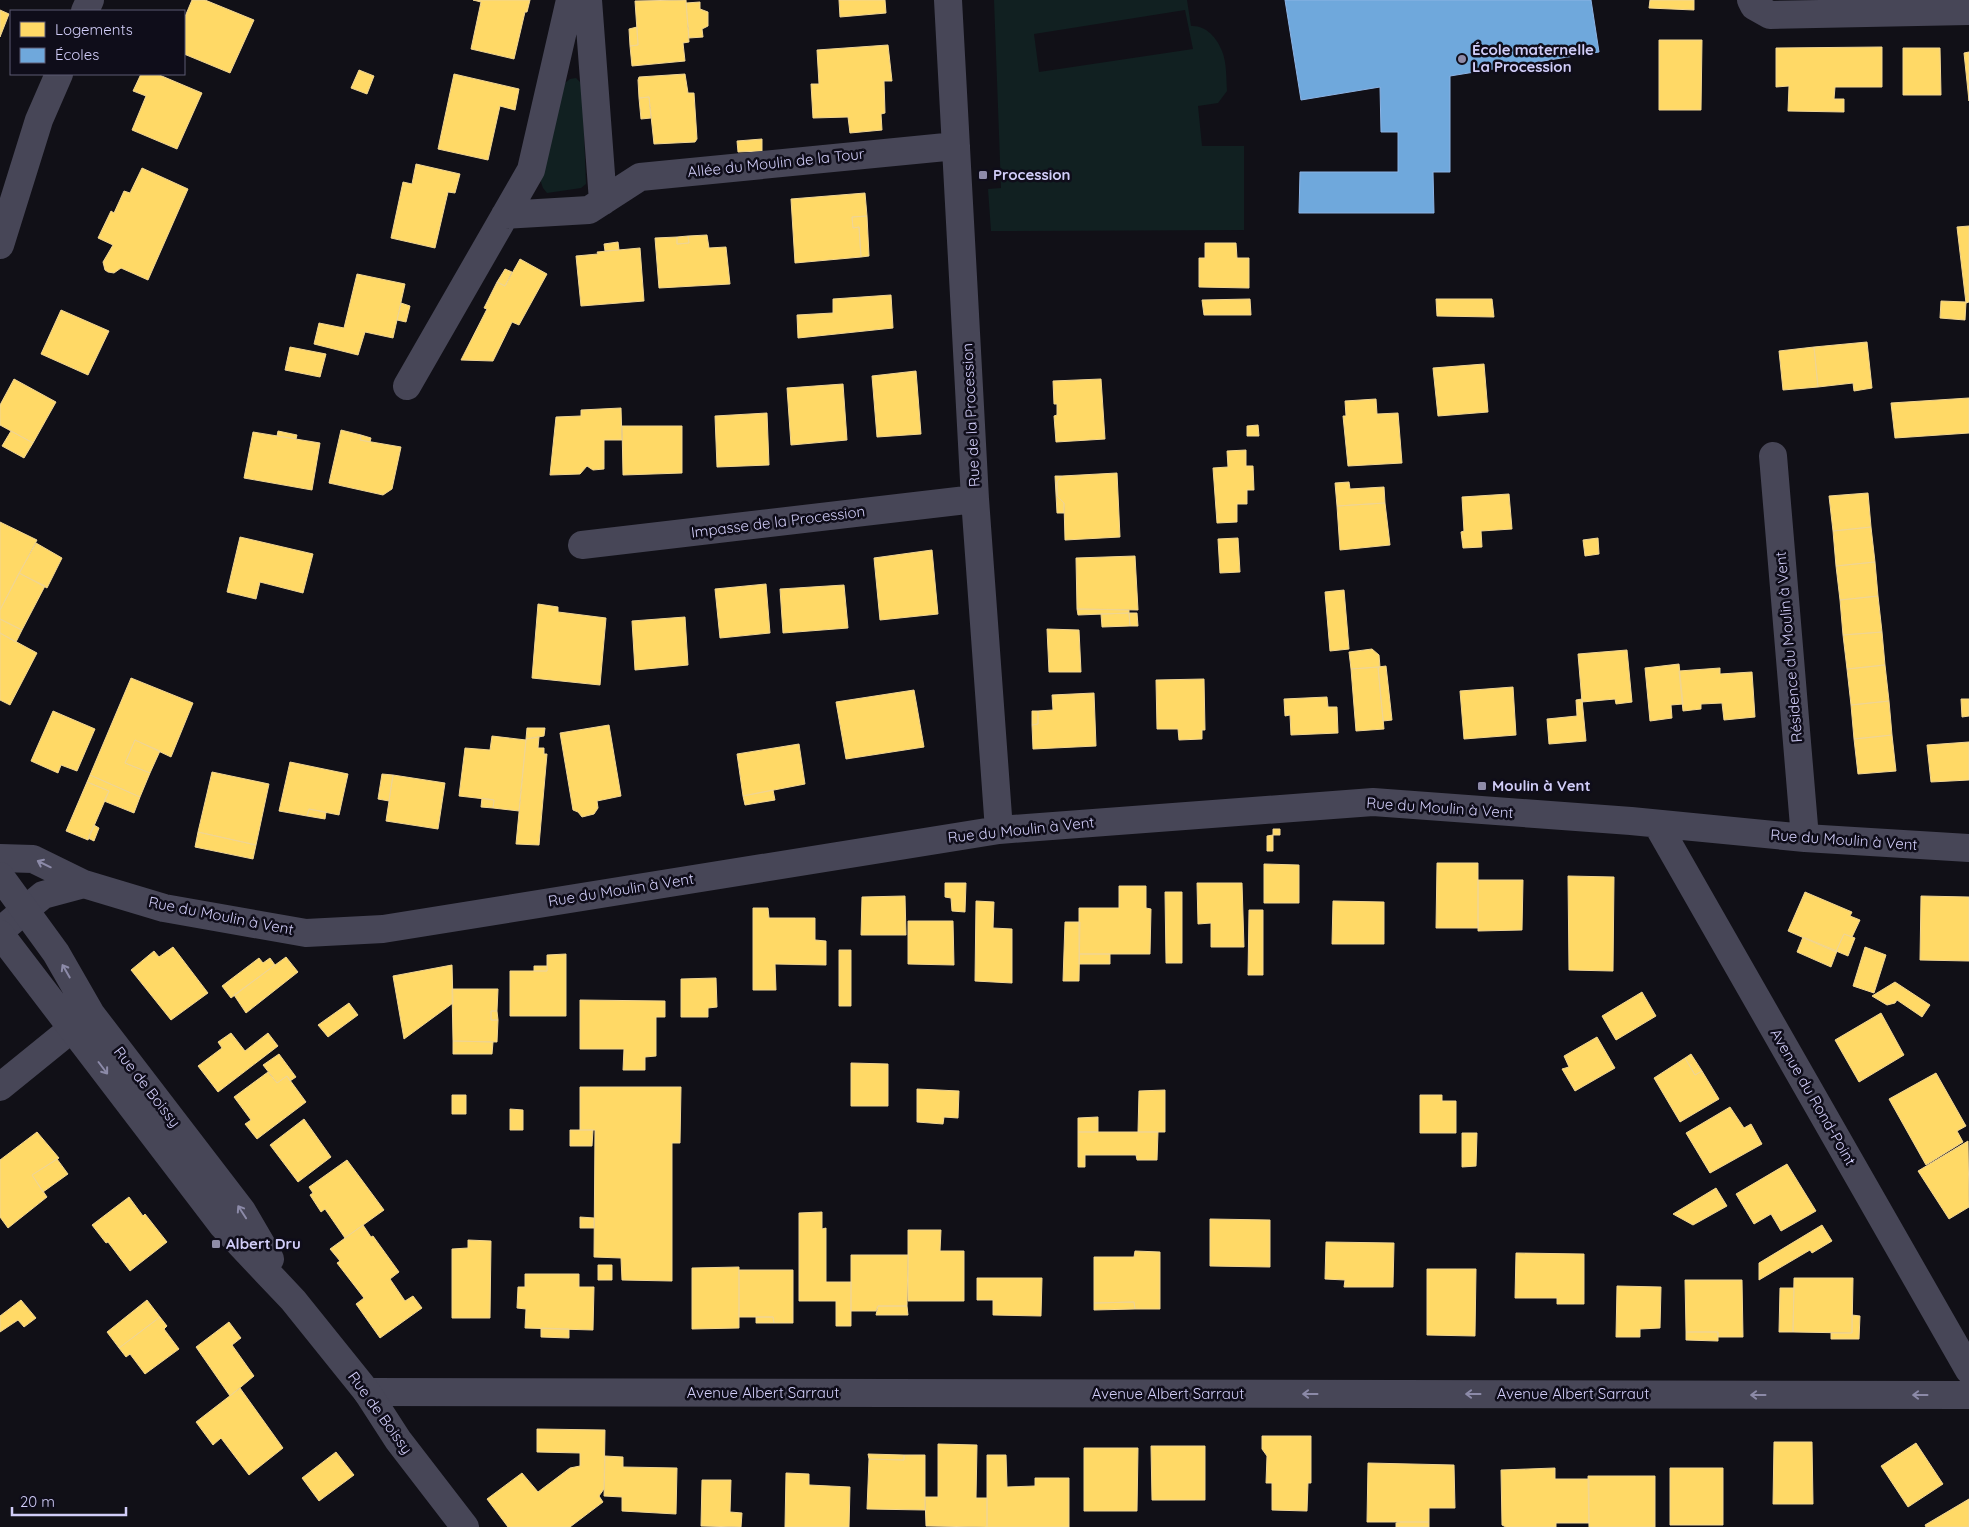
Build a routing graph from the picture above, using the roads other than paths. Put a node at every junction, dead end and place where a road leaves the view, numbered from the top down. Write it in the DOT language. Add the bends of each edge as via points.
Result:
graph roads {
  1 [pos="570,0"];
  2 [pos="588,0"];
  3 [pos="952,0"];
  4 [pos="1751,0"];
  5 [pos="1969,11"];
  6 [pos="59,75"];
  7 [pos="956,146"];
  8 [pos="603,201"];
  9 [pos="504,215"];
  10 [pos="0,245"];
  11 [pos="407,386"];
  12 [pos="1773,456"];
  13 [pos="975,498"];
  14 [pos="582,545"];
  15 [pos="1657,824"];
  16 [pos="999,830"];
  17 [pos="1805,838"];
  18 [pos="1969,848"];
  19 [pos="0,858"];
  20 [pos="0,876"];
  21 [pos="84,884"];
  22 [pos="25,910"];
  23 [pos="0,932"];
  24 [pos="82,1021"];
  25 [pos="0,1087"];
  26 [pos="1969,1370"];
  27 [pos="367,1392"];
  28 [pos="1969,1395"];
  29 [pos="465,1527"];
  1 -- 9 [label="street" via="531,170"];
  2 -- 8 [label="street"];
  3 -- 7 [label="street, Rue de la Procession"];
  4 -- 5 [label="street" via="1754,6 1770,15"];
  6 -- 10 [label="street" via="40,120"];
  7 -- 8 [label="street, Allée du Moulin de la Tour" via="640,177"];
  7 -- 13 [label="street, Rue de la Procession"];
  8 -- 9 [label="street, Allée du Moulin de la Tour" via="589,210"];
  9 -- 11 [label="street"];
  12 -- 17 [label="street, Résidence du Moulin à Vent"];
  13 -- 14 [label="street, Impasse de la Procession"];
  13 -- 16 [label="street, Rue de la Procession"];
  15 -- 16 [label="street, Rue du Moulin à Vent" via="1373,802"];
  15 -- 17 [label="street, Rue du Moulin à Vent"];
  15 -- 26 [label="street, Avenue du Rond-Point"];
  16 -- 21 [label="street, Rue du Moulin à Vent" via="383,929 306,933 164,908"];
  17 -- 18 [label="street, Rue du Moulin à Vent"];
  21 -- 19 [label="street, Rue du Moulin à Vent, one-way" via="33,859"];
  20 -- 22 [label="street, Rue de Boissy"];
  21 -- 22 [label="street" via="43,895"];
  22 -- 23 [label="street"];
  24 -- 22 [label="street, Rue de Boissy, one-way" via="56,953"];
  23 -- 24 [label="street, Rue de Boissy"];
  24 -- 25 [label="street"];
  24 -- 27 [label="street, Rue de Boissy" via="242,1211 293,1300"];
  28 -- 27 [label="street, Avenue Albert Sarraut, one-way"];
  27 -- 29 [label="street, Rue de Boissy" via="398,1440"];
}
